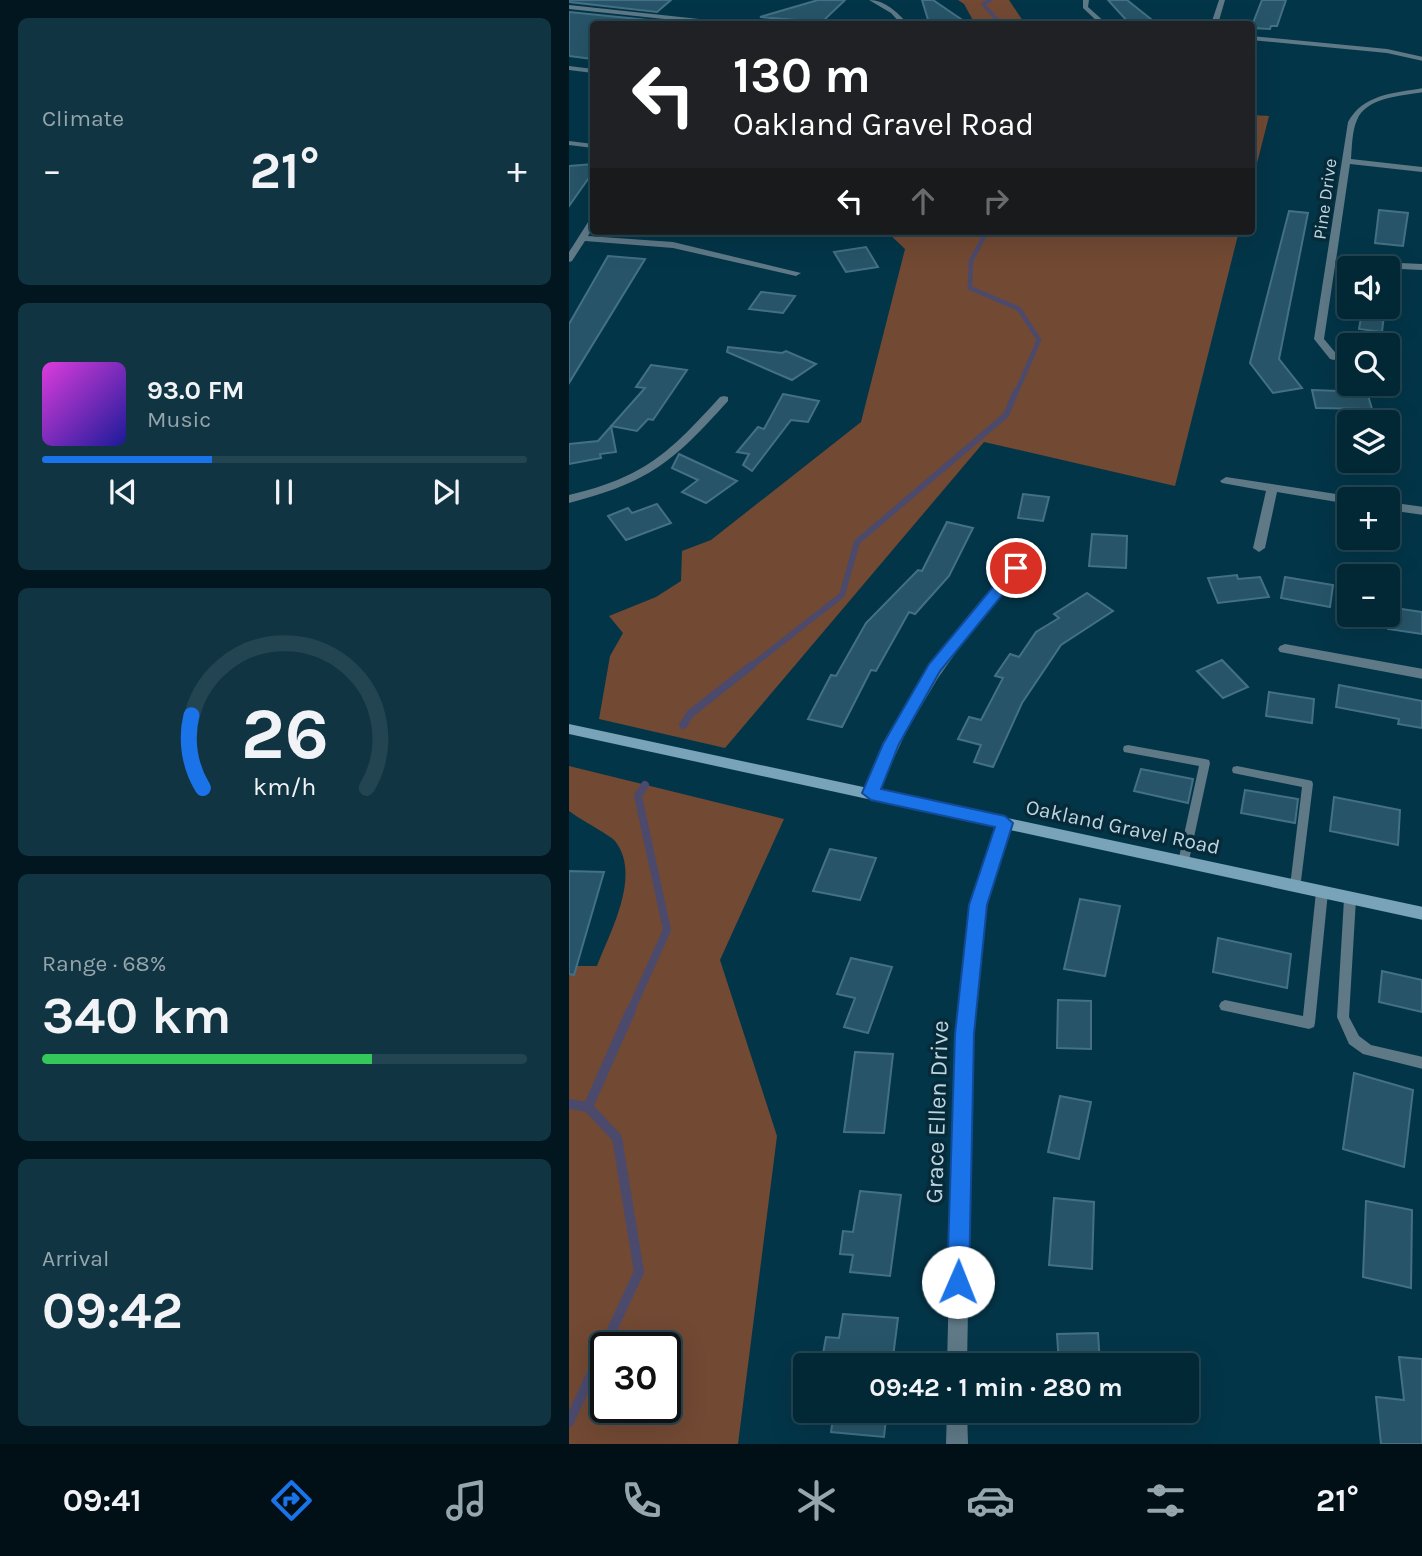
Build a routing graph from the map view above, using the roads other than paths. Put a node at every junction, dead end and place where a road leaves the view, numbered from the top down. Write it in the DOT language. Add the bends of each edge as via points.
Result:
graph roads {
  1 [pos="872,0"];
  2 [pos="1086,0"];
  3 [pos="1222,0"];
  4 [pos="569,7"];
  5 [pos="699,21"];
  6 [pos="901,21"];
  7 [pos="1101,21"];
  8 [pos="1215,21"];
  9 [pos="1255,38"];
  10 [pos="1422,59"];
  11 [pos="569,68"];
  12 [pos="590,71"];
  13 [pos="1422,90"];
  14 [pos="569,142"];
  15 [pos="590,146"];
  16 [pos="1347,161"];
  17 [pos="1422,170"];
  18 [pos="590,226"];
  19 [pos="582,239"];
  20 [pos="569,259"];
  21 [pos="1331,263"];
  22 [pos="1422,267"];
  23 [pos="795,273"];
  24 [pos="1334,357"];
  25 [pos="724,399"];
  26 [pos="1226,481"];
  27 [pos="1272,488"];
  28 [pos="1337,498"];
  29 [pos="569,499"];
  30 [pos="1400,508"];
  31 [pos="1422,512"];
  32 [pos="1259,548"];
  33 [pos="1016,568"];
  34 [pos="1285,649"];
  35 [pos="1422,674"];
  36 [pos="569,729"];
  37 [pos="1128,749"];
  38 [pos="1237,770"];
  39 [pos="871,793"];
  40 [pos="1005,823"];
  41 [pos="1184,862"];
  42 [pos="1296,886"];
  43 [pos="1322,892"];
  44 [pos="1350,899"];
  45 [pos="1422,914"];
  46 [pos="1225,1006"];
  47 [pos="1422,1063"];
  48 [pos="957,1353"];
  49 [pos="957,1423"];
  50 [pos="957,1444"];
  1 -- 6 [label="street"];
  2 -- 7 [label="street" via="1085,7"];
  3 -- 8 [label="street"];
  4 -- 5 [label="street"];
  9 -- 10 [label="street" via="1387,51"];
  11 -- 12 [label="street"];
  13 -- 16 [label="street, Pine Drive" via="1367,103 1356,111"];
  14 -- 15 [label="street"];
  16 -- 17 [label="street"];
  16 -- 21 [label="street, Pine Drive"];
  18 -- 19 [label="street"];
  19 -- 20 [label="street"];
  19 -- 23 [label="street" via="673,245"];
  21 -- 22 [label="street"];
  21 -- 24 [label="street, Pine Drive" via="1319,339"];
  25 -- 29 [label="street" via="686,443 653,470 607,491"];
  26 -- 27 [label="street"];
  27 -- 28 [label="street"];
  27 -- 32 [label="street"];
  30 -- 31 [label="street"];
  33 -- 39 [label="street" via="935,667 891,744"];
  34 -- 35 [label="street"];
  36 -- 39 [label="street, Oakland Gravel Road"];
  37 -- 41 [label="lane" via="1205,763"];
  38 -- 42 [label="lane" via="1308,784"];
  39 -- 40 [label="street, Oakland Gravel Road"];
  40 -- 41 [label="street, Oakland Gravel Road"];
  40 -- 48 [label="street, Grace Ellen Drive" via="978,905 964,1034"];
  41 -- 42 [label="street, Oakland Gravel Road"];
  42 -- 43 [label="street, Oakland Gravel Road"];
  43 -- 44 [label="street, Oakland Gravel Road"];
  43 -- 46 [label="lane" via="1309,1023"];
  44 -- 45 [label="street, Oakland Gravel Road"];
  44 -- 47 [label="lane" via="1343,1017 1354,1040 1368,1050"];
  49 -- 50 [label="street"];
}
